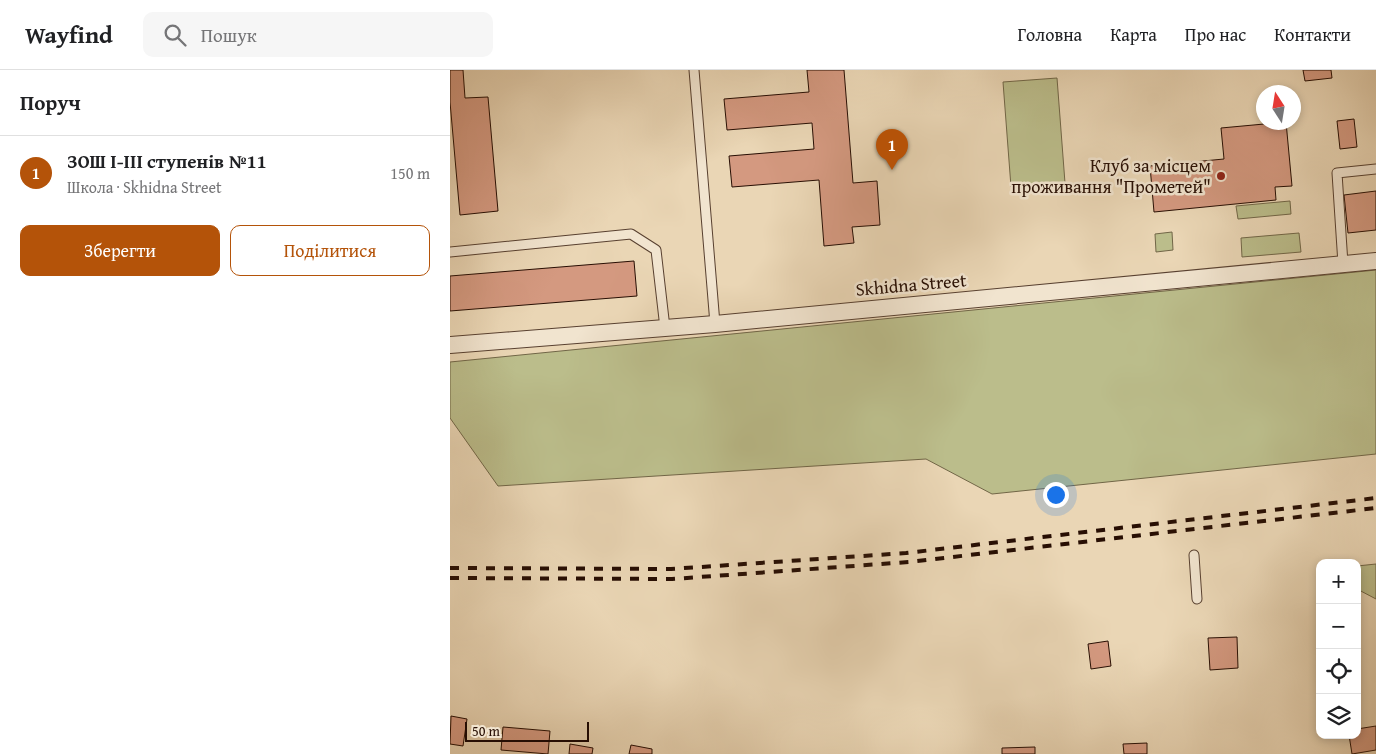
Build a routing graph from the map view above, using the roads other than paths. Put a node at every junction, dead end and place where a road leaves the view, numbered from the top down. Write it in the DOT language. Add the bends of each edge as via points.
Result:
graph roads {
  1 [pos="694,70"];
  2 [pos="1376,169"];
  3 [pos="450,252"];
  4 [pos="1376,260"];
  5 [pos="1343,264"];
  6 [pos="715,324"];
  7 [pos="665,328"];
  8 [pos="450,345"];
  9 [pos="1194,555"];
  10 [pos="1197,599"];
  1 -- 6 [label="lane"];
  2 -- 5 [label="lane" via="1337,173"];
  3 -- 7 [label="lane" via="631,234 656,250"];
  4 -- 5 [label="street, Skhidna Street"];
  5 -- 6 [label="street, Skhidna Street"];
  6 -- 7 [label="street, Skhidna Street"];
  7 -- 8 [label="street, Skhidna Street"];
  9 -- 10 [label="lane"];
}
